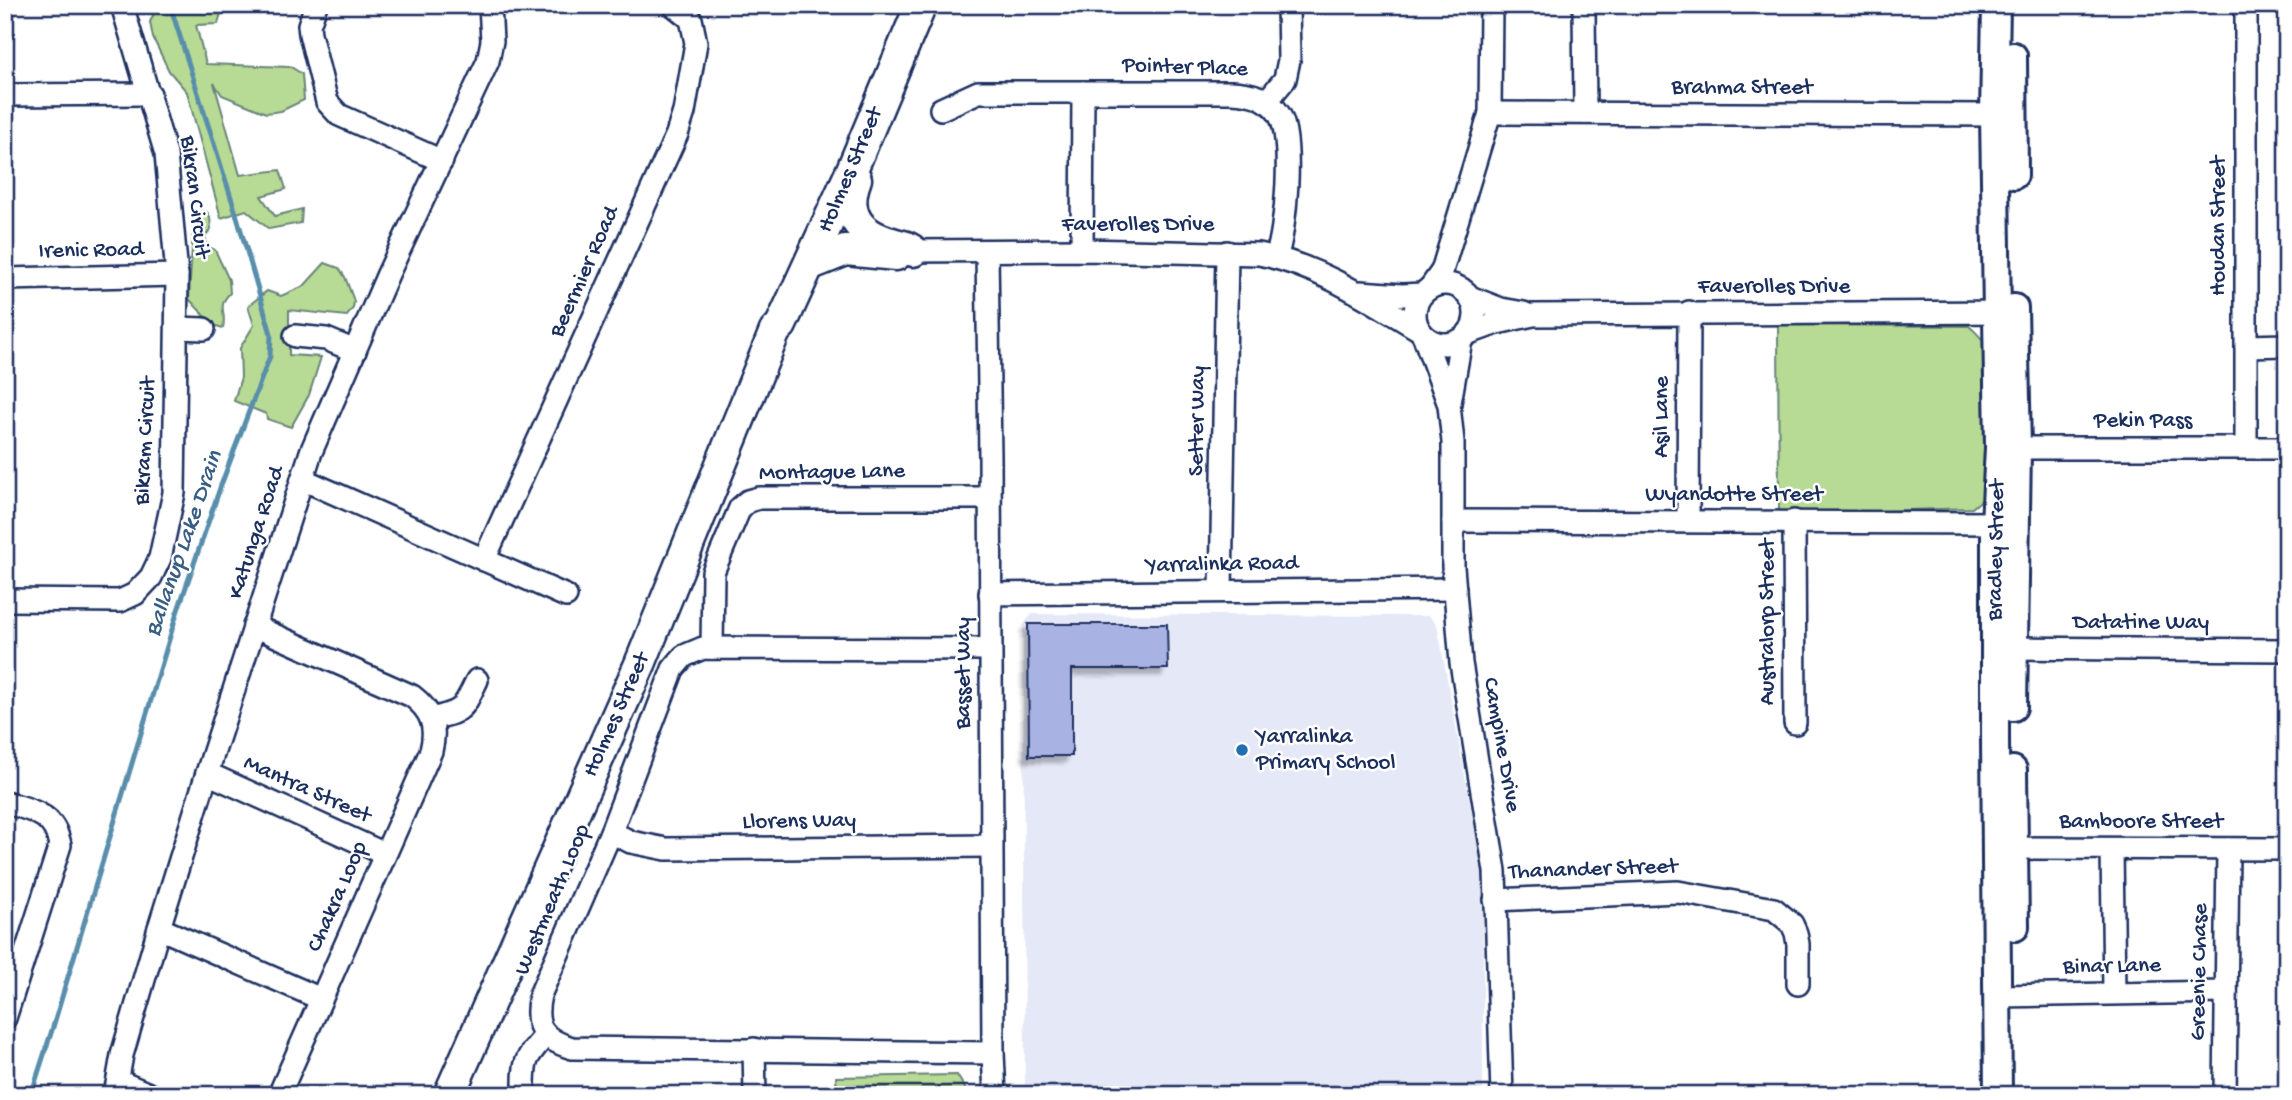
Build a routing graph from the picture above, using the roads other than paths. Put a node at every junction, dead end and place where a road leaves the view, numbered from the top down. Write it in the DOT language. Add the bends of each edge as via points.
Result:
graph roads {
  1 [pos="122,5"];
  2 [pos="316,5"];
  3 [pos="490,5"];
  4 [pos="673,5"];
  5 [pos="912,5"];
  6 [pos="921,5"];
  7 [pos="1288,5"];
  8 [pos="1491,5"];
  9 [pos="1584,5"];
  10 [pos="1996,5"];
  11 [pos="2013,5"];
  12 [pos="2246,5"];
  13 [pos="903,48"];
  14 [pos="1083,92"];
  15 [pos="150,94"];
  16 [pos="5,95"];
  17 [pos="1267,101"];
  18 [pos="941,109"];
  19 [pos="1490,113"];
  20 [pos="1585,113"];
  21 [pos="1994,115"];
  22 [pos="442,161"];
  23 [pos="1452,233"];
  24 [pos="1082,250"];
  25 [pos="913,251"];
  26 [pos="987,252"];
  27 [pos="1227,252"];
  28 [pos="1276,257"];
  29 [pos="811,264"];
  30 [pos="177,275"];
  31 [pos="5,279"];
  32 [pos="1354,291"];
  33 [pos="1426,291"];
  34 [pos="1467,294"];
  35 [pos="1689,312"];
  36 [pos="2006,312"];
  37 [pos="1533,315"];
  38 [pos="177,328"];
  39 [pos="204,329"];
  40 [pos="775,331"];
  41 [pos="1421,333"];
  42 [pos="295,336"];
  43 [pos="1465,337"];
  44 [pos="2287,345"];
  45 [pos="2246,346"];
  46 [pos="355,351"];
  47 [pos="1449,405"];
  48 [pos="2246,447"];
  49 [pos="2008,448"];
  50 [pos="2287,448"];
  51 [pos="302,480"];
  52 [pos="990,498"];
  53 [pos="1453,521"];
  54 [pos="1688,521"];
  55 [pos="1794,521"];
  56 [pos="2005,523"];
  57 [pos="484,560"];
  58 [pos="1455,589"];
  59 [pos="1221,591"];
  60 [pos="990,594"];
  61 [pos="566,596"];
  62 [pos="5,600"];
  63 [pos="254,626"];
  64 [pos="712,648"];
  65 [pos="2005,648"];
  66 [pos="990,649"];
  67 [pos="2287,649"];
  68 [pos="477,680"];
  69 [pos="431,719"];
  70 [pos="1795,723"];
  71 [pos="207,773"];
  72 [pos="5,802"];
  73 [pos="611,832"];
  74 [pos="991,846"];
  75 [pos="2006,848"];
  76 [pos="2112,849"];
  77 [pos="2228,849"];
  78 [pos="2287,849"];
  79 [pos="385,855"];
  80 [pos="1495,900"];
  81 [pos="159,928"];
  82 [pos="1798,984"];
  83 [pos="2226,992"];
  84 [pos="2114,993"];
  85 [pos="2007,996"];
  86 [pos="321,999"];
  87 [pos="7,1005"];
  88 [pos="546,1035"];
  89 [pos="754,1049"];
  90 [pos="992,1053"];
  91 [pos="116,1088"];
  92 [pos="151,1095"];
  93 [pos="279,1095"];
  94 [pos="449,1095"];
  95 [pos="524,1095"];
  96 [pos="755,1095"];
  97 [pos="995,1095"];
  98 [pos="1502,1095"];
  99 [pos="1998,1095"];
  100 [pos="2015,1095"];
  101 [pos="2225,1095"];
  1 -- 15 [label="street, Bikran Circuit"];
  2 -- 22 [label="street" via="310,34 332,109"];
  3 -- 22 [label="street, Katunga Road" via="488,61"];
  4 -- 57 [label="street, Beermier Road" via="691,19 696,43 677,134"];
  5 -- 40 [label="main road, Holmes Street" via="806,241 773,322"];
  6 -- 13 [label="main road, Holmes Street"];
  7 -- 17 [label="street" via="1289,60 1284,79"];
  8 -- 19 [label="street"];
  9 -- 20 [label="street"];
  10 -- 21 [label="street, Bradley Street"];
  11 -- 36 [label="street, Bradley Street"];
  12 -- 45 [label="street, Houdan Street"];
  13 -- 25 [label="main road" via="899,87 849,199 857,221 869,233"];
  13 -- 29 [label="main road, Holmes Street"];
  14 -- 17 [label="street, Pointer Place" via="1233,92"];
  14 -- 18 [label="street, Pointer Place" via="978,92"];
  14 -- 24 [label="street"];
  15 -- 16 [label="street"];
  15 -- 30 [label="street, Bikran Circuit" via="166,154"];
  17 -- 28 [label="street, Pointer Place" via="1278,112 1285,132 1285,225"];
  19 -- 20 [label="street, Brahma Street"];
  19 -- 23 [label="street"];
  20 -- 21 [label="street, Brahma Street"];
  21 -- 36 [label="street, Bradley Street"];
  22 -- 46 [label="street, Katunga Road"];
  23 -- 33 [label="street" via="1442,271"];
  23 -- 34 [label="street"];
  24 -- 26 [label="street, Faverolles Drive"];
  24 -- 27 [label="street, Faverolles Drive"];
  25 -- 26 [label="street, Faverolles Drive"];
  25 -- 29 [label="main road" via="889,255 846,250"];
  26 -- 52 [label="street, Basset Way"];
  27 -- 28 [label="street, Faverolles Drive"];
  27 -- 59 [label="street, Setter Way"];
  28 -- 32 [label="street, Faverolles Drive"];
  29 -- 40 [label="main road, Holmes Street"];
  30 -- 31 [label="street, Irenic Road"];
  30 -- 38 [label="street, Bikram Circuit"];
  32 -- 33 [label="street, Faverolles Drive" via="1402,295"];
  32 -- 41 [label="street, Faverolles Drive"];
  33 -- 34 [label="street" via="1448,284"];
  33 -- 41 [label="street" via="1415,311"];
  34 -- 37 [label="street, Faverolles Drive" via="1501,309"];
  34 -- 43 [label="street" via="1476,314"];
  35 -- 36 [label="street, Faverolles Drive"];
  35 -- 37 [label="street, Faverolles Drive"];
  35 -- 54 [label="street, Asil Lane"];
  36 -- 49 [label="street, Bradley Street"];
  37 -- 43 [label="street, Faverolles Drive"];
  38 -- 39 [label="street"];
  38 -- 62 [label="street, Bikram Circuit" via="174,493 160,558 150,577 135,594 120,601"];
  40 -- 94 [label="main road, Holmes Street" via="640,664"];
  41 -- 43 [label="street" via="1441,345"];
  41 -- 47 [label="street, Campine Drive"];
  42 -- 46 [label="street" via="326,339"];
  43 -- 47 [label="street, Campine Drive"];
  44 -- 45 [label="street"];
  45 -- 48 [label="street, Houdan Street"];
  46 -- 51 [label="street, Katunga Road"];
  47 -- 53 [label="street, Campine Drive"];
  48 -- 49 [label="street, Pekin Pass"];
  48 -- 50 [label="street, Pekin Pass"];
  49 -- 56 [label="street, Bradley Street"];
  51 -- 57 [label="street"];
  51 -- 63 [label="street, Katunga Road"];
  52 -- 60 [label="street, Basset Way"];
  52 -- 64 [label="street, Montague Lane" via="748,501 737,514 713,572"];
  53 -- 54 [label="street, Wyandotte Street"];
  53 -- 58 [label="street, Campine Drive"];
  54 -- 55 [label="street, Wyandotte Street"];
  55 -- 56 [label="street, Wyandotte Street"];
  55 -- 70 [label="street, Australorp Street"];
  56 -- 65 [label="street, Bradley Street"];
  57 -- 61 [label="street"];
  58 -- 59 [label="street, Yarralinka Road"];
  58 -- 80 [label="street, Campine Drive" via="1461,663 1495,871"];
  59 -- 60 [label="street, Yarralinka Road"];
  60 -- 66 [label="street, Basset Way"];
  63 -- 69 [label="street" via="412,696 425,706"];
  63 -- 71 [label="street, Katunga Road"];
  64 -- 66 [label="street, Westmeath Loop"];
  64 -- 73 [label="street, Westmeath Loop" via="690,652 673,669"];
  65 -- 67 [label="street, Datatine Way"];
  65 -- 75 [label="street, Bradley Street" via="2012,765"];
  66 -- 74 [label="street, Basset Way"];
  68 -- 69 [label="street" via="458,712"];
  69 -- 79 [label="street, Chakra Loop" via="435,737 431,751"];
  71 -- 79 [label="street, Mantra Street"];
  71 -- 81 [label="street, Katunga Road"];
  72 -- 87 [label="street" via="49,820 60,845"];
  73 -- 74 [label="street, Llorens Way" via="631,842 666,849"];
  73 -- 88 [label="street, Westmeath Loop" via="540,995 536,1013"];
  74 -- 90 [label="street, Basset Way"];
  75 -- 76 [label="street, Bamboore Street"];
  75 -- 85 [label="street, Bradley Street"];
  76 -- 77 [label="street, Bamboore Street"];
  76 -- 84 [label="street"];
  77 -- 78 [label="street, Bamboore Street"];
  77 -- 83 [label="street, Greenie Chase"];
  79 -- 86 [label="street, Chakra Loop"];
  80 -- 82 [label="street, Thanander Street" via="1678,892 1774,909 1796,933"];
  80 -- 98 [label="street, Campine Drive"];
  81 -- 86 [label="street"];
  81 -- 91 [label="street, Katunga Road"];
  83 -- 84 [label="street, Binar Lane"];
  83 -- 101 [label="street, Greenie Chase"];
  84 -- 85 [label="street, Binar Lane"];
  85 -- 99 [label="street, Bradley Street"];
  85 -- 100 [label="street, Bradley Street"];
  86 -- 93 [label="street, Chakra Loop"];
  88 -- 89 [label="street" via="572,1048"];
  88 -- 95 [label="street" via="524,1065"];
  89 -- 90 [label="street"];
  89 -- 96 [label="street"];
  90 -- 97 [label="street, Basset Way"];
  91 -- 92 [label="street"];
}
